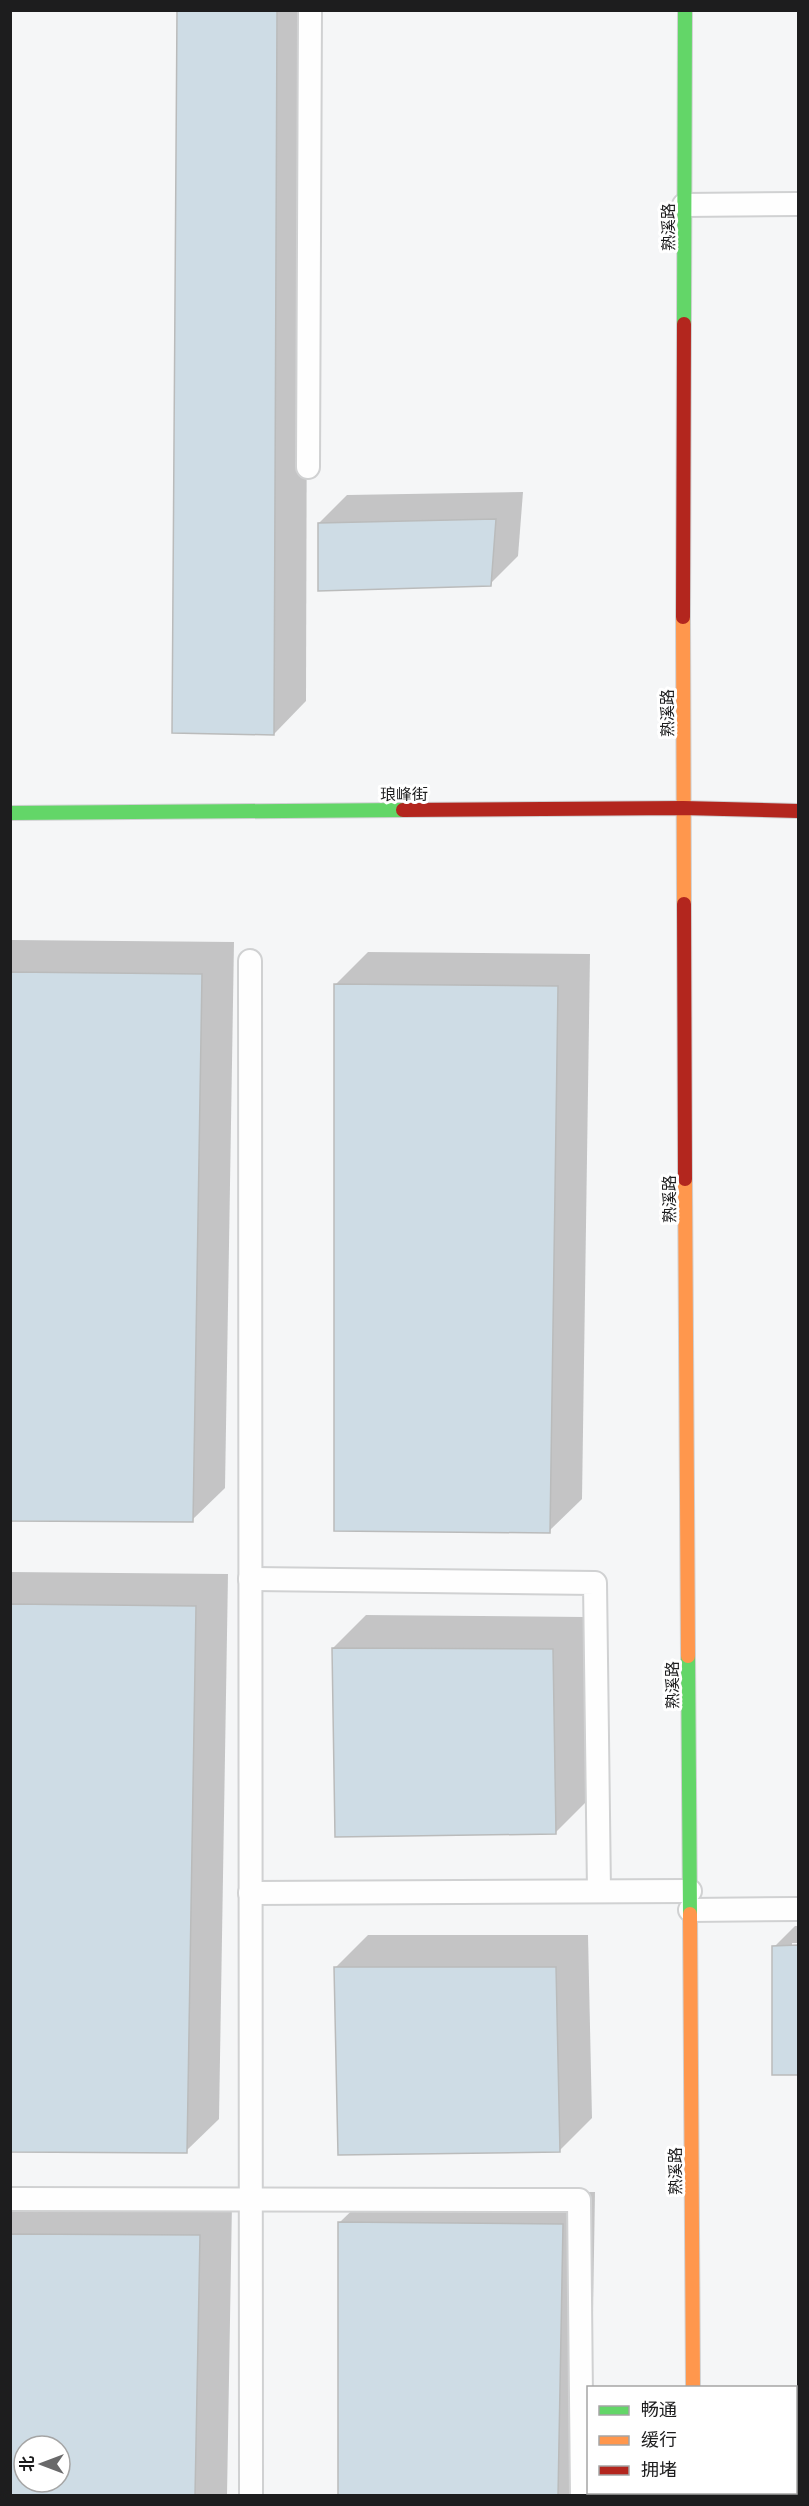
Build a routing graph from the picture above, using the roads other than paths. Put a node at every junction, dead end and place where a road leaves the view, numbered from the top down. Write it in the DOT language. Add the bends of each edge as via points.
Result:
graph roads {
  1 [pos="310,10"];
  2 [pos="684,10"];
  3 [pos="798,204"];
  4 [pos="684,205"];
  5 [pos="308,467"];
  6 [pos="683,808"];
  7 [pos="798,811"];
  8 [pos="10,813"];
  9 [pos="250,961"];
  10 [pos="250,1579"];
  11 [pos="599,1892"];
  12 [pos="250,1893"];
  13 [pos="690,1901"];
  14 [pos="798,1909"];
  15 [pos="10,2199"];
  16 [pos="251,2201"];
  17 [pos="693,2386"];
  18 [pos="251,2496"];
  19 [pos="582,2496"];
  1 -- 5 [label="lane"];
  2 -- 4 [label="street, 熟溪路"];
  3 -- 4 [label="lane"];
  4 -- 6 [label="street, 熟溪路"];
  6 -- 7 [label="street, 琅峰街"];
  6 -- 8 [label="street, 琅峰街"];
  6 -- 13 [label="street, 熟溪路"];
  9 -- 10 [label="lane"];
  10 -- 11 [label="lane" via="595,1582"];
  10 -- 12 [label="lane"];
  11 -- 12 [label="lane"];
  11 -- 13 [label="lane"];
  12 -- 16 [label="lane"];
  13 -- 14 [label="lane"];
  13 -- 17 [label="street, 熟溪路"];
  15 -- 16 [label="lane"];
  16 -- 18 [label="lane"];
  16 -- 19 [label="lane" via="579,2200"];
}
